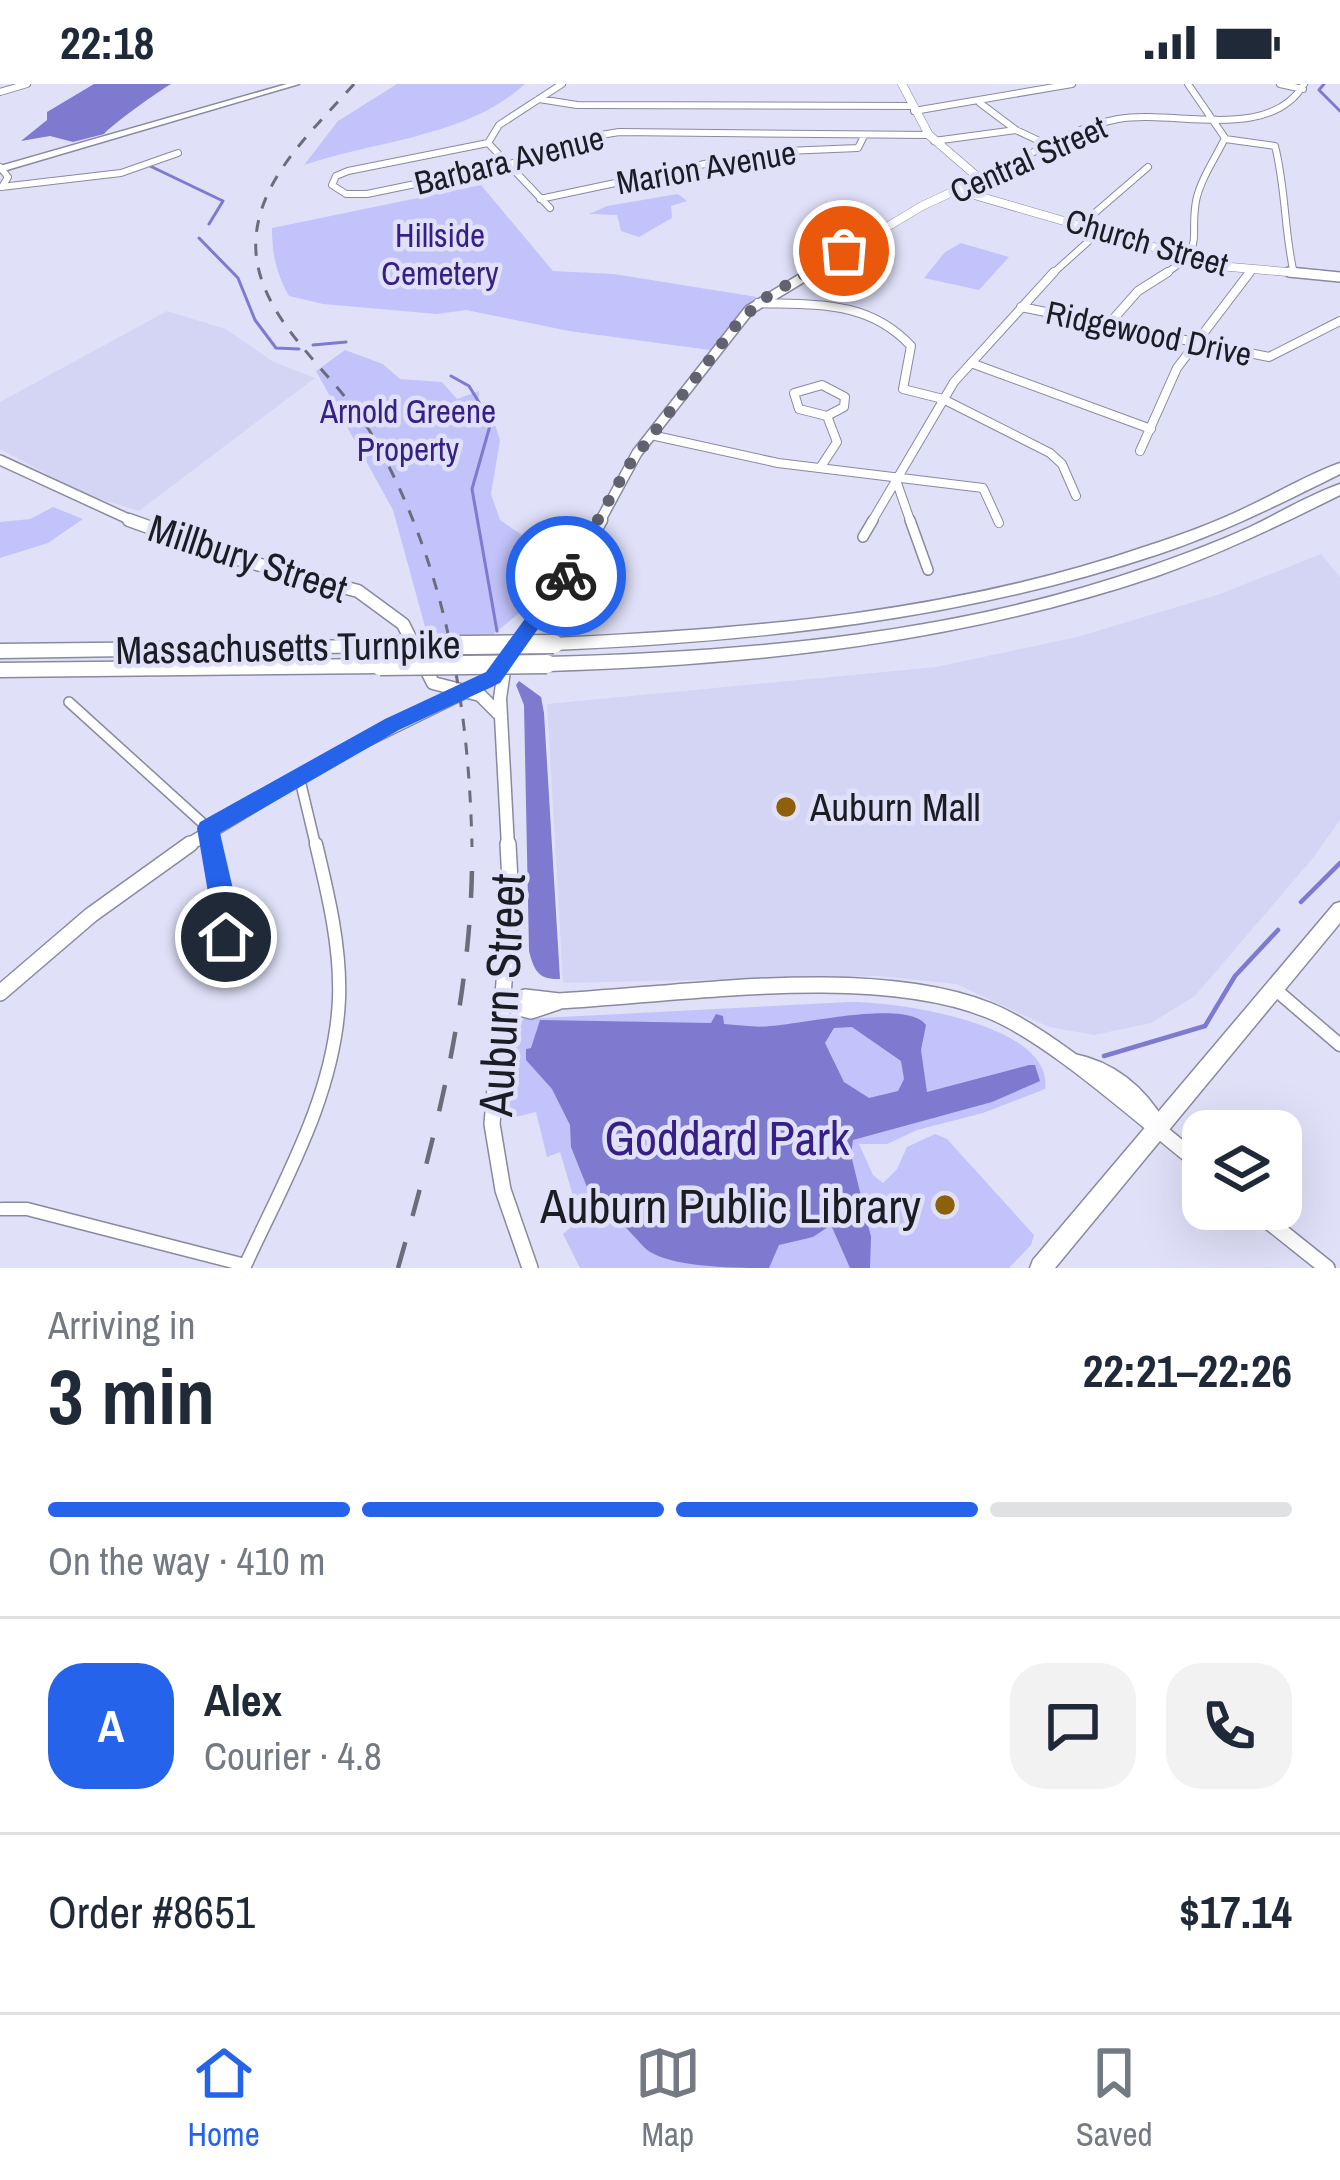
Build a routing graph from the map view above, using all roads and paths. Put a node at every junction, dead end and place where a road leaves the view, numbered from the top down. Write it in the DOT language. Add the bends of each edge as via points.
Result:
graph roads {
  1 [pos="27,84"];
  2 [pos="295,84"];
  3 [pos="562,84"];
  4 [pos="902,84"];
  5 [pos="1072,84"];
  6 [pos="1188,84"];
  7 [pos="1280,84"];
  8 [pos="278,86"];
  9 [pos="1051,86"];
  10 [pos="1304,86"];
  11 [pos="0,92"];
  12 [pos="539,99"];
  13 [pos="980,104"];
  14 [pos="913,109"];
  15 [pos="1214,117"];
  16 [pos="1016,130"];
  17 [pos="756,134"];
  18 [pos="864,136"];
  19 [pos="932,138"];
  20 [pos="1225,139"];
  21 [pos="488,143"];
  22 [pos="1050,146"];
  23 [pos="759,152"];
  24 [pos="178,153"];
  25 [pos="507,165"];
  26 [pos="1148,167"];
  27 [pos="3,171"];
  28 [pos="980,179"];
  29 [pos="30,182"];
  30 [pos="1,188"];
  31 [pos="957,190"];
  32 [pos="540,199"];
  33 [pos="550,208"];
  34 [pos="1082,224"];
  35 [pos="1101,230"];
  36 [pos="1186,257"];
  37 [pos="1250,271"];
  38 [pos="1294,274"];
  39 [pos="1340,277"];
  40 [pos="758,303"];
  41 [pos="1021,307"];
  42 [pos="1340,321"];
  43 [pos="1108,325"];
  44 [pos="1194,343"];
  45 [pos="971,363"];
  46 [pos="943,399"];
  47 [pos="827,416"];
  48 [pos="1151,429"];
  49 [pos="651,434"];
  50 [pos="1140,451"];
  51 [pos="0,460"];
  52 [pos="820,468"];
  53 [pos="1340,468"];
  54 [pos="897,478"];
  55 [pos="1340,489"];
  56 [pos="1076,496"];
  57 [pos="999,523"];
  58 [pos="863,537"];
  59 [pos="928,570"];
  60 [pos="0,651"];
  61 [pos="550,654"];
  62 [pos="382,656"];
  63 [pos="505,666"];
  64 [pos="0,670"];
  65 [pos="426,676"];
  66 [pos="461,690"];
  67 [pos="69,701"];
  68 [pos="411,715"];
  69 [pos="501,717"];
  70 [pos="299,776"];
  71 [pos="208,828"];
  72 [pos="1340,910"];
  73 [pos="227,971"];
  74 [pos="1276,990"];
  75 [pos="0,993"];
  76 [pos="504,1004"];
  77 [pos="1340,1045"];
  78 [pos="1161,1130"];
  79 [pos="1182,1148"];
  80 [pos="2,1209"];
  81 [pos="1279,1230"];
  82 [pos="244,1267"];
  83 [pos="530,1268"];
  84 [pos="1041,1268"];
  85 [pos="1327,1268"];
  1 -- 11 [label="street"];
  2 -- 8 [label="main road"];
  3 -- 12 [label="street"];
  4 -- 14 [label="street"];
  5 -- 9 [label="street"];
  6 -- 15 [label="street"];
  7 -- 10 [label="street"];
  8 -- 27 [label="main road"];
  9 -- 13 [label="street"];
  10 -- 15 [label="street, Central Street" via="1270,113"];
  12 -- 14 [label="street"];
  12 -- 21 [label="street" via="496,127"];
  13 -- 14 [label="street"];
  13 -- 16 [label="street"];
  14 -- 19 [label="street"];
  15 -- 20 [label="street"];
  15 -- 22 [label="street, Central Street" via="1121,118"];
  16 -- 19 [label="street, Barbara Avenue"];
  16 -- 22 [label="street"];
  17 -- 18 [label="street, Barbara Avenue"];
  17 -- 23 [label="street"];
  17 -- 25 [label="street, Barbara Avenue" via="613,133"];
  18 -- 19 [label="street, Barbara Avenue"];
  18 -- 23 [label="street, Marion Avenue" via="858,148"];
  19 -- 28 [label="street"];
  20 -- 36 [label="street" via="1196,200 1197,236"];
  20 -- 38 [label="street" via="1275,145"];
  21 -- 25 [label="street"];
  21 -- 25 [label="street, Barbara Avenue" via="353,169 332,185 367,194"];
  22 -- 28 [label="street, Central Street"];
  23 -- 32 [label="street, Marion Avenue"];
  24 -- 29 [label="street" via="105,176"];
  25 -- 32 [label="street"];
  26 -- 34 [label="street"];
  27 -- 29 [label="street"];
  27 -- 30 [label="street"];
  28 -- 31 [label="street, Central Street"];
  29 -- 30 [label="street"];
  31 -- 34 [label="street, Church Street"];
  31 -- 40 [label="street, Central Street"];
  32 -- 33 [label="street"];
  34 -- 35 [label="street, Church Street"];
  35 -- 36 [label="street, Church Street"];
  35 -- 41 [label="street"];
  36 -- 37 [label="street, Church Street"];
  36 -- 43 [label="street"];
  37 -- 38 [label="street, Church Street"];
  37 -- 44 [label="street"];
  38 -- 39 [label="street, Church Street"];
  40 -- 46 [label="street" via="826,302 872,314 911,346 903,389"];
  40 -- 49 [label="street, Central Street"];
  41 -- 43 [label="street, Ridgewood Drive"];
  41 -- 45 [label="street"];
  42 -- 44 [label="street, Ridgewood Drive" via="1276,357"];
  43 -- 44 [label="street, Ridgewood Drive"];
  44 -- 48 [label="street"];
  45 -- 46 [label="street"];
  45 -- 48 [label="street"];
  46 -- 54 [label="street"];
  46 -- 56 [label="street" via="1050,453"];
  47 -- 47 [label="street" via="799,409 794,393 813,385 840,392 846,405"];
  47 -- 52 [label="street" via="837,442"];
  48 -- 50 [label="street"];
  49 -- 52 [label="street"];
  49 -- 63 [label="street, Central Street"];
  51 -- 65 [label="street, Millbury Street" via="111,514 238,560 358,591 403,624"];
  52 -- 54 [label="street"];
  53 -- 61 [label="highway, Massachusetts Turnpike" via="1188,538 998,594 759,633"];
  54 -- 57 [label="street" via="983,488"];
  54 -- 58 [label="street"];
  54 -- 59 [label="street"];
  55 -- 61 [label="highway, Massachusetts Turnpike" via="1210,550 994,616 753,652"];
  60 -- 62 [label="highway, Massachusetts Turnpike"];
  61 -- 62 [label="highway, Massachusetts Turnpike, bridge"];
  62 -- 64 [label="highway, Massachusetts Turnpike"];
  63 -- 66 [label="street, Central Street"];
  63 -- 69 [label="street, Auburn Street"];
  65 -- 66 [label="street"];
  65 -- 68 [label="street"];
  66 -- 68 [label="street, Central Street"];
  66 -- 69 [label="street" via="483,696"];
  67 -- 71 [label="street"];
  68 -- 70 [label="street, Central Street"];
  69 -- 76 [label="street, Auburn Street" via="512,891"];
  70 -- 71 [label="street, Central Street"];
  70 -- 82 [label="street" via="339,1006 310,1119"];
  71 -- 73 [label="street" via="224,902"];
  71 -- 75 [label="street, Central Street"];
  72 -- 74 [label="main road"];
  74 -- 77 [label="street"];
  74 -- 78 [label="main road"];
  76 -- 78 [label="street" via="516,1012 559,1001 905,987 989,1010"];
  76 -- 83 [label="street, Auburn Street" via="491,1091 494,1140"];
  78 -- 79 [label="street"];
  78 -- 84 [label="main road"];
  80 -- 82 [label="street"];
  81 -- 85 [label="street"];
}
